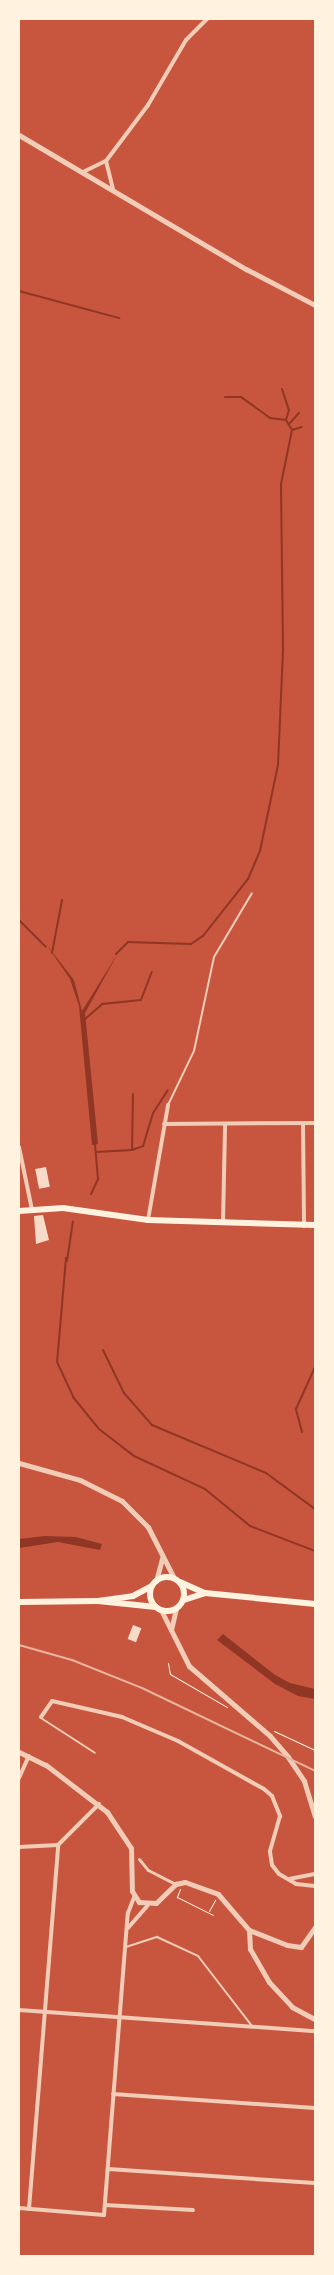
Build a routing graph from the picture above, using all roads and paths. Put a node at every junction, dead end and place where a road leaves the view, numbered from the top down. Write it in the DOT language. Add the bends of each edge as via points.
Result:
graph roads {
  1 [pos="207,19"];
  2 [pos="19,135"];
  3 [pos="106,161"];
  4 [pos="83,172"];
  5 [pos="113,190"];
  6 [pos="315,304"];
  7 [pos="252,893"];
  8 [pos="168,1105"];
  9 [pos="315,1123"];
  10 [pos="164,1124"];
  11 [pos="303,1124"];
  12 [pos="224,1125"];
  13 [pos="19,1147"];
  14 [pos="32,1210"];
  15 [pos="19,1211"];
  16 [pos="148,1220"];
  17 [pos="223,1223"];
  18 [pos="315,1225"];
  19 [pos="304,1226"];
  20 [pos="19,1463"];
  21 [pos="162,1558"];
  22 [pos="174,1578"];
  23 [pos="156,1580"];
  24 [pos="180,1582"];
  25 [pos="152,1586"];
  26 [pos="205,1593"];
  27 [pos="184,1600"];
  28 [pos="98,1601"];
  29 [pos="19,1602"];
  30 [pos="315,1604"];
  31 [pos="159,1609"];
  32 [pos="176,1609"];
  33 [pos="171,1630"];
  34 [pos="41,1717"];
  35 [pos="19,1752"];
  36 [pos="95,1753"];
  37 [pos="29,1756"];
  38 [pos="19,1778"];
  39 [pos="99,1804"];
  40 [pos="315,1815"];
  41 [pos="58,1846"];
  42 [pos="19,1847"];
  43 [pos="139,1859"];
  44 [pos="315,1874"];
  45 [pos="289,1879"];
  46 [pos="176,1884"];
  47 [pos="315,1886"];
  48 [pos="218,1894"];
  49 [pos="177,1897"];
  50 [pos="134,1898"];
  51 [pos="148,1904"];
  52 [pos="209,1911"];
  53 [pos="213,1915"];
  54 [pos="315,1926"];
  55 [pos="127,1930"];
  56 [pos="249,1930"];
  57 [pos="313,1938"];
  58 [pos="126,1947"];
  59 [pos="19,2010"];
  60 [pos="46,2013"];
  61 [pos="120,2018"];
  62 [pos="315,2018"];
  63 [pos="252,2026"];
  64 [pos="315,2031"];
  65 [pos="113,2094"];
  66 [pos="315,2108"];
  67 [pos="108,2169"];
  68 [pos="315,2183"];
  69 [pos="105,2204"];
  70 [pos="19,2208"];
  71 [pos="29,2209"];
  72 [pos="193,2210"];
  1 -- 3 [label="street" via="186,40 148,105"];
  2 -- 4 [label="street"];
  3 -- 4 [label="street"];
  3 -- 5 [label="street"];
  4 -- 5 [label="street"];
  5 -- 6 [label="street" via="246,269"];
  7 -- 8 [label="lane" via="214,958 194,1051"];
  8 -- 10 [label="street"];
  9 -- 11 [label="street"];
  10 -- 12 [label="street"];
  10 -- 16 [label="street"];
  11 -- 12 [label="street"];
  11 -- 19 [label="street"];
  12 -- 17 [label="street"];
  13 -- 14 [label="street"];
  14 -- 15 [label="main road"];
  14 -- 16 [label="main road" via="73,1208"];
  16 -- 17 [label="main road"];
  17 -- 19 [label="main road"];
  18 -- 19 [label="main road"];
  20 -- 21 [label="street" via="80,1480 111,1494 148,1527"];
  21 -- 22 [label="street"];
  21 -- 23 [label="street"];
  22 -- 23 [label="main road"];
  22 -- 24 [label="main road"];
  23 -- 25 [label="main road"];
  24 -- 26 [label="main road"];
  24 -- 27 [label="main road"];
  25 -- 28 [label="main road" via="133,1596"];
  25 -- 31 [label="main road" via="151,1600"];
  26 -- 27 [label="main road"];
  26 -- 30 [label="main road"];
  27 -- 32 [label="main road"];
  28 -- 29 [label="main road"];
  28 -- 31 [label="main road"];
  31 -- 32 [label="main road"];
  31 -- 33 [label="street"];
  32 -- 33 [label="street"];
  33 -- 40 [label="street" via="189,1666 275,1741 304,1781"];
  34 -- 36 [label="lane"];
  34 -- 45 [label="street" via="52,1701 122,1717 178,1741 264,1789 272,1796 280,1816 270,1852 271,1861 279,1874"];
  35 -- 37 [label="street"];
  37 -- 38 [label="street"];
  37 -- 39 [label="street"];
  39 -- 41 [label="street"];
  39 -- 50 [label="street" via="131,1848"];
  41 -- 42 [label="street"];
  41 -- 60 [label="street"];
  43 -- 46 [label="street" via="148,1870"];
  44 -- 45 [label="street"];
  45 -- 47 [label="street" via="296,1884"];
  46 -- 48 [label="street" via="193,1883"];
  46 -- 51 [label="street" via="162,1898"];
  48 -- 52 [label="path"];
  48 -- 56 [label="street"];
  49 -- 52 [label="path"];
  50 -- 51 [label="street"];
  50 -- 55 [label="street"];
  51 -- 55 [label="street"];
  52 -- 53 [label="path"];
  54 -- 57 [label="street"];
  55 -- 58 [label="street"];
  56 -- 57 [label="street" via="295,1947"];
  56 -- 62 [label="street" via="248,1943 261,1969 280,1996"];
  58 -- 61 [label="street"];
  58 -- 63 [label="lane" via="157,1937 198,1956"];
  59 -- 60 [label="street"];
  60 -- 61 [label="street"];
  60 -- 71 [label="street"];
  61 -- 63 [label="street"];
  61 -- 65 [label="street"];
  63 -- 64 [label="street"];
  65 -- 66 [label="street"];
  65 -- 67 [label="street"];
  67 -- 68 [label="street"];
  67 -- 69 [label="street"];
  69 -- 71 [label="street" via="104,2215"];
  69 -- 72 [label="street"];
  70 -- 71 [label="street"];
}
